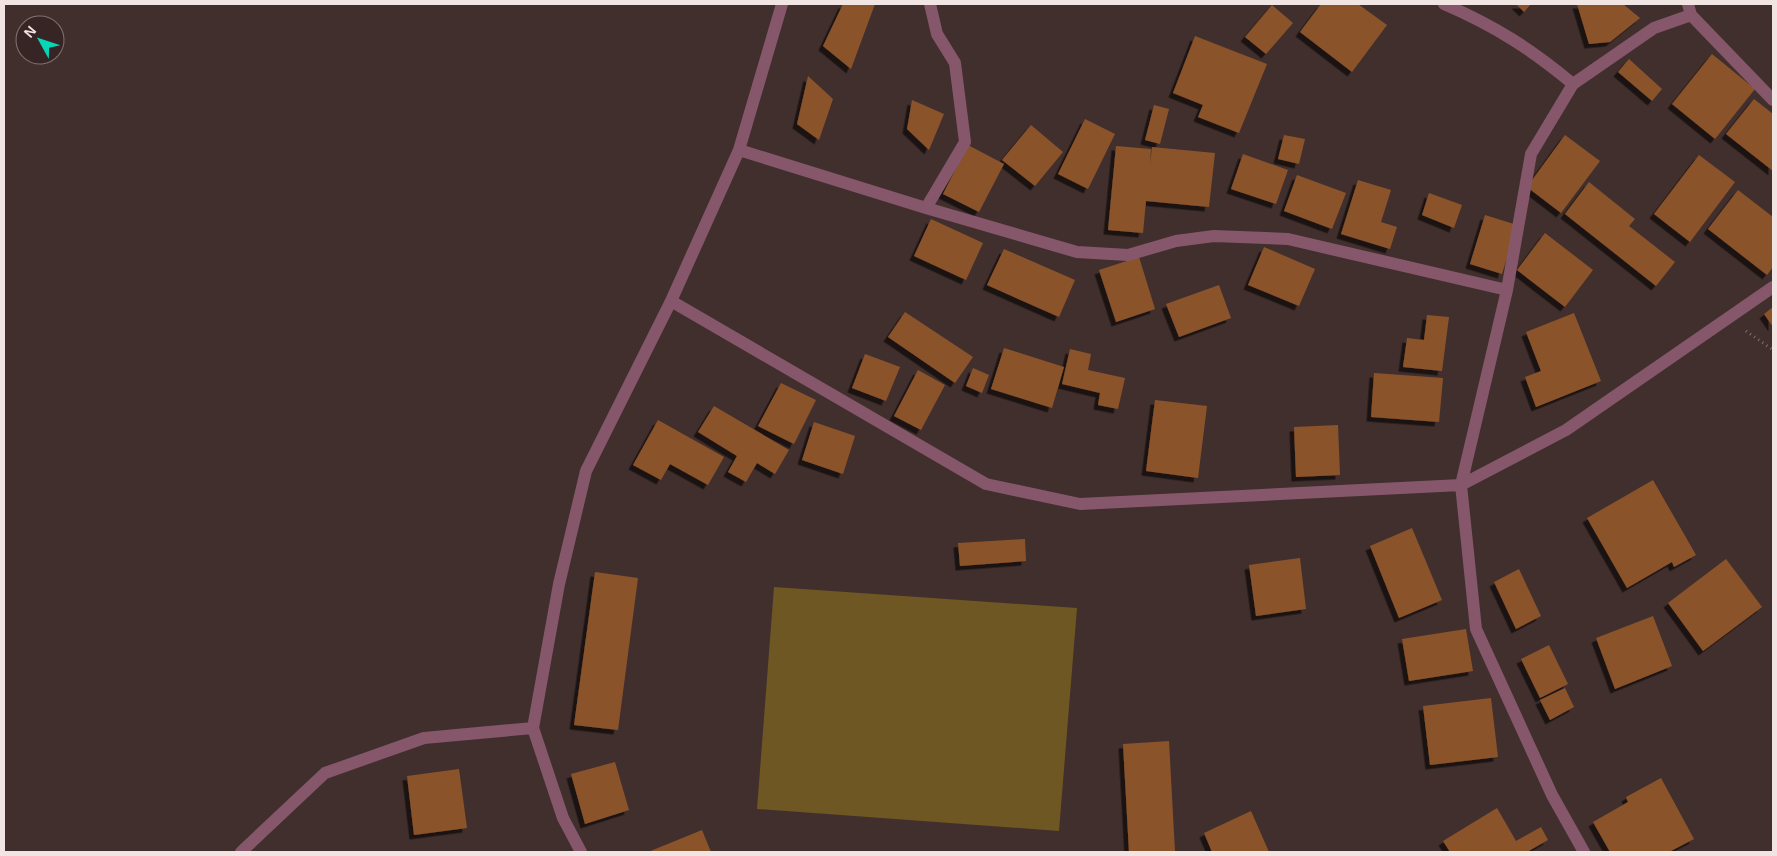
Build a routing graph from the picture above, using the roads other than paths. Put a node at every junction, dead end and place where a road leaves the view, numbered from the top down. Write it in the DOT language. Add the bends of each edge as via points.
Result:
graph roads {
  1 [pos="782,4"];
  2 [pos="930,4"];
  3 [pos="1444,4"];
  4 [pos="1690,10"];
  5 [pos="1573,84"];
  6 [pos="1773,100"];
  7 [pos="739,150"];
  8 [pos="926,208"];
  9 [pos="1773,287"];
  10 [pos="1507,290"];
  11 [pos="671,301"];
  12 [pos="1461,485"];
  13 [pos="533,728"];
  14 [pos="241,852"];
  15 [pos="581,852"];
  16 [pos="1584,852"];
  1 -- 7 [label="street"];
  2 -- 8 [label="street" via="937,34 955,63 965,142"];
  3 -- 5 [label="street" via="1477,18 1533,51"];
  4 -- 5 [label="street" via="1654,28"];
  4 -- 6 [label="street"];
  5 -- 10 [label="street" via="1531,154"];
  7 -- 8 [label="street"];
  7 -- 11 [label="street"];
  8 -- 10 [label="street" via="1077,252 1128,255 1176,241 1214,236 1288,239"];
  9 -- 12 [label="street" via="1566,430"];
  10 -- 12 [label="street"];
  11 -- 12 [label="street" via="986,484 1080,504"];
  11 -- 13 [label="street" via="586,471 559,584"];
  12 -- 16 [label="street" via="1476,629 1552,795"];
  13 -- 14 [label="street" via="424,738 325,773"];
  13 -- 15 [label="street" via="563,818"];
}
